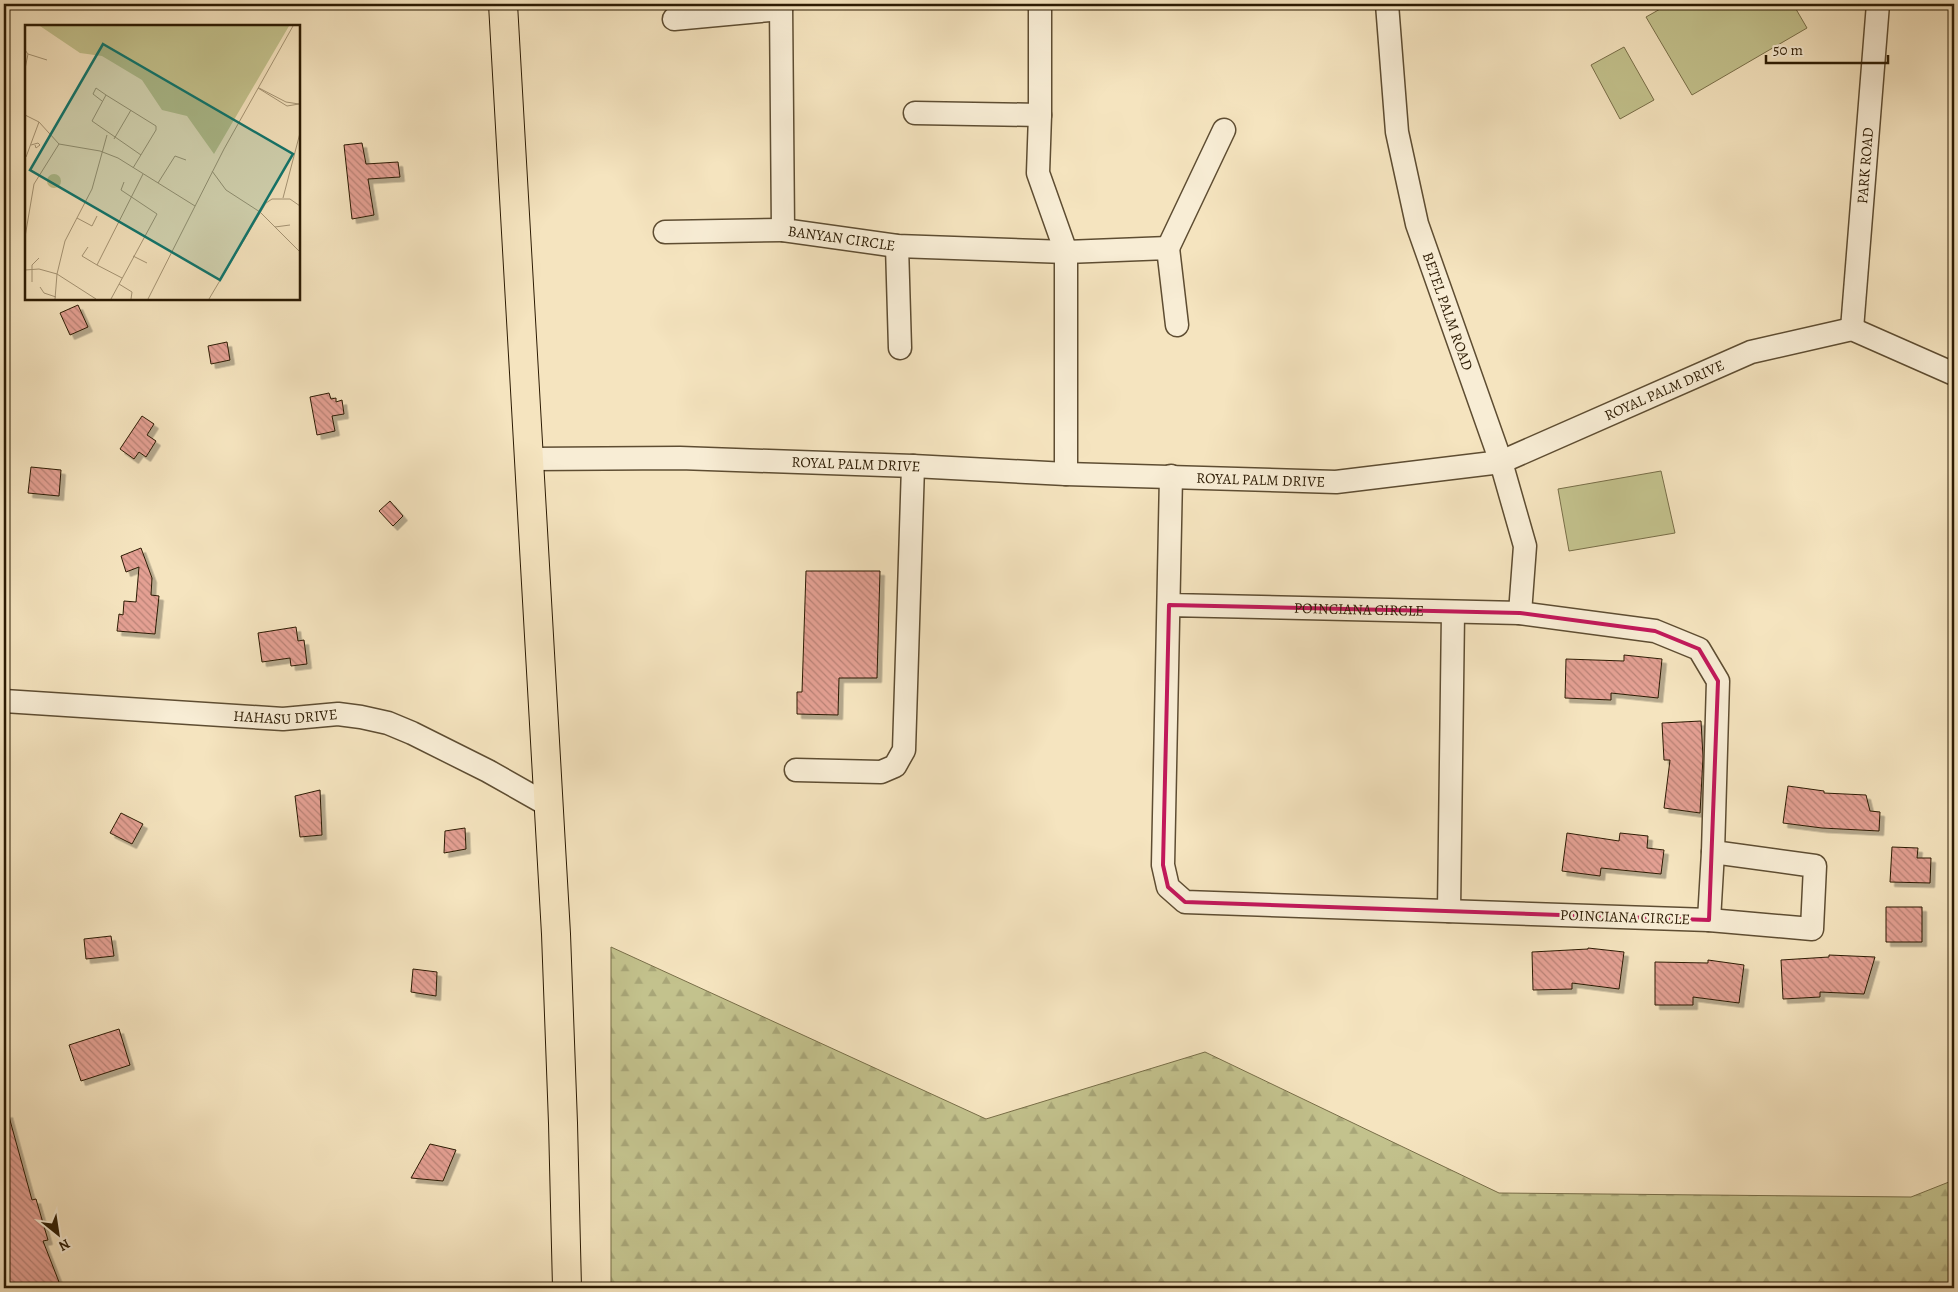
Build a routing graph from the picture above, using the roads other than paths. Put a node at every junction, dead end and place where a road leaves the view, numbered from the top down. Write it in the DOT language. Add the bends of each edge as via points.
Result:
graph roads {
  1 [pos="503,4"];
  2 [pos="1040,4"];
  3 [pos="1387,4"];
  4 [pos="1878,4"];
  5 [pos="781,6"];
  6 [pos="674,19"];
  7 [pos="915,113"];
  8 [pos="1040,115"];
  9 [pos="1224,130"];
  10 [pos="784,230"];
  11 [pos="665,232"];
  12 [pos="897,246"];
  13 [pos="1168,248"];
  14 [pos="1066,252"];
  15 [pos="1177,325"];
  16 [pos="1852,329"];
  17 [pos="900,348"];
  18 [pos="1954,374"];
  19 [pos="530,459"];
  20 [pos="1501,462"];
  21 [pos="913,466"];
  22 [pos="1066,474"];
  23 [pos="1171,476"];
  24 [pos="1169,606"];
  25 [pos="1453,613"];
  26 [pos="1520,613"];
  27 [pos="4,701"];
  28 [pos="796,770"];
  29 [pos="548,805"];
  30 [pos="1713,852"];
  31 [pos="1449,911"];
  32 [pos="1709,920"];
  33 [pos="567,1288"];
  1 -- 19 [label="main road"];
  2 -- 8 [label="street"];
  3 -- 20 [label="street, BETEL PALM ROAD" via="1397,132 1417,224"];
  4 -- 16 [label="street, PARK ROAD"];
  5 -- 6 [label="street"];
  5 -- 10 [label="street, BANYAN CIRCLE"];
  7 -- 8 [label="street"];
  8 -- 14 [label="street" via="1038,173"];
  9 -- 13 [label="street"];
  10 -- 11 [label="street"];
  10 -- 12 [label="street, BANYAN CIRCLE"];
  12 -- 14 [label="street, BANYAN CIRCLE"];
  12 -- 17 [label="street"];
  13 -- 14 [label="street, BANYAN CIRCLE"];
  13 -- 15 [label="street"];
  14 -- 22 [label="street"];
  16 -- 18 [label="street"];
  16 -- 20 [label="street, ROYAL PALM DRIVE" via="1751,352"];
  19 -- 21 [label="street, ROYAL PALM DRIVE" via="680,458"];
  19 -- 29 [label="main road"];
  20 -- 23 [label="street, ROYAL PALM DRIVE" via="1336,482"];
  20 -- 26 [label="street, BETEL PALM ROAD" via="1525,546"];
  21 -- 22 [label="street, ROYAL PALM DRIVE"];
  21 -- 28 [label="street" via="904,750 895,766 881,772"];
  22 -- 23 [label="street, ROYAL PALM DRIVE"];
  23 -- 24 [label="street"];
  24 -- 25 [label="street, POINCIANA CIRCLE"];
  24 -- 31 [label="street, POINCIANA CIRCLE" via="1163,865 1168,887 1185,902"];
  25 -- 26 [label="street, POINCIANA CIRCLE"];
  25 -- 31 [label="street"];
  26 -- 30 [label="street, POINCIANA CIRCLE" via="1655,631 1699,649 1718,681"];
  27 -- 29 [label="street, HAHASU DRIVE" via="283,719 338,714 360,717 412,733"];
  29 -- 33 [label="main road" via="560,1028"];
  30 -- 32 [label="street, POINCIANA CIRCLE"];
  30 -- 32 [label="street" via="1815,866 1812,928"];
  31 -- 32 [label="street, POINCIANA CIRCLE"];
}
